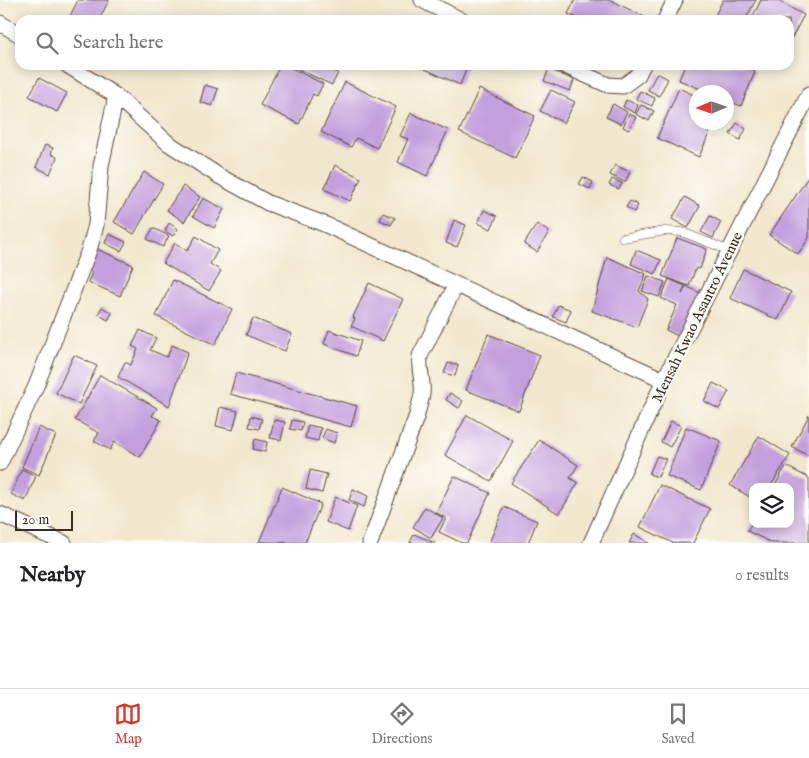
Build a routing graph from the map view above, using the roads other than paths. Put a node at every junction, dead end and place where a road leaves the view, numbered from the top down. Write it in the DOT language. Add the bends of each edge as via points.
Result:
graph roads {
  1 [pos="422,0"];
  2 [pos="675,0"];
  3 [pos="442,6"];
  4 [pos="455,15"];
  5 [pos="668,15"];
  6 [pos="0,23"];
  7 [pos="15,32"];
  8 [pos="75,70"];
  9 [pos="574,70"];
  10 [pos="640,70"];
  11 [pos="809,94"];
  12 [pos="116,96"];
  13 [pos="623,238"];
  14 [pos="730,251"];
  15 [pos="456,285"];
  16 [pos="664,380"];
  17 [pos="0,463"];
  18 [pos="0,514"];
  19 [pos="64,543"];
  20 [pos="370,543"];
  21 [pos="591,543"];
  1 -- 3 [label="street"];
  2 -- 5 [label="street"];
  3 -- 4 [label="street"];
  6 -- 7 [label="street"];
  8 -- 12 [label="street"];
  9 -- 10 [label="street" via="608,85 623,86"];
  11 -- 14 [label="street, Mensah Kwao Asantro Avenue"];
  12 -- 15 [label="street" via="168,143 268,203 324,224"];
  12 -- 17 [label="street" via="100,166 96,225 89,250 40,377"];
  13 -- 14 [label="lane" via="665,230 682,232"];
  14 -- 16 [label="street, Mensah Kwao Asantro Avenue"];
  15 -- 16 [label="street"];
  15 -- 20 [label="street" via="420,356 418,368 422,394 417,415"];
  16 -- 21 [label="street, Mensah Kwao Asantro Avenue"];
  18 -- 19 [label="street"];
}
